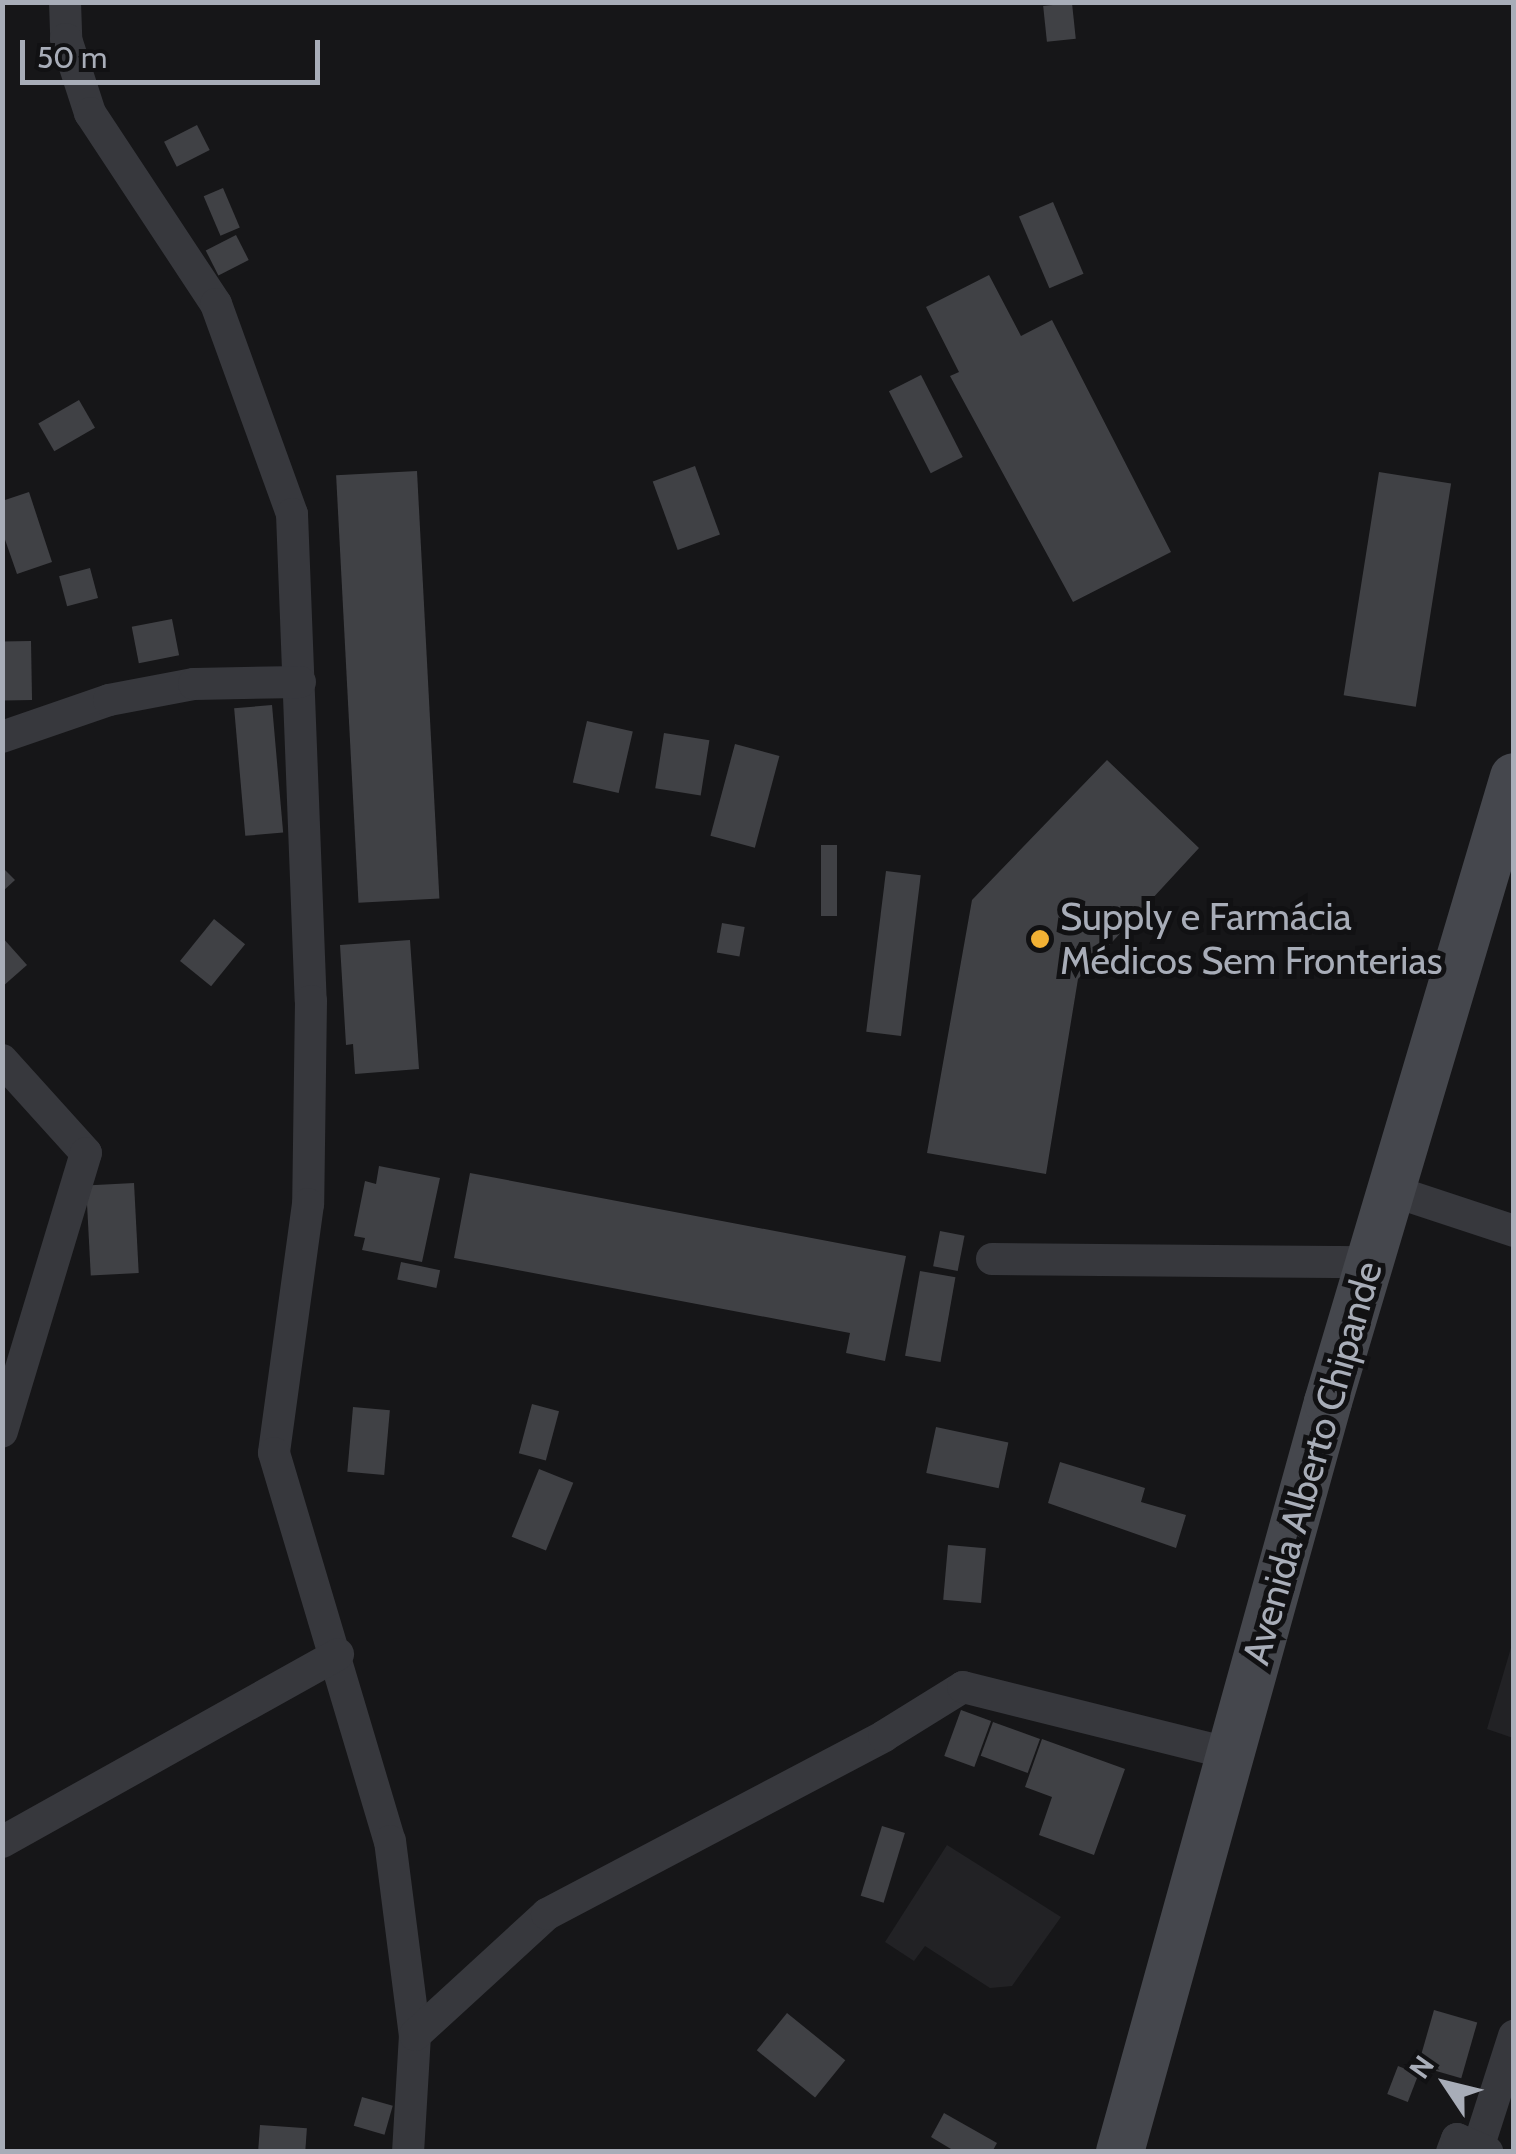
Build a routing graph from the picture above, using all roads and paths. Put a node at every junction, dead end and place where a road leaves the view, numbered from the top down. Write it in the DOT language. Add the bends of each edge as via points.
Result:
graph roads {
  1 [pos="66,2"];
  2 [pos="300,682"];
  3 [pos="2,737"];
  4 [pos="1514,777"];
  5 [pos="2,1060"];
  6 [pos="1390,1190"];
  7 [pos="1514,1232"];
  8 [pos="992,1259"];
  9 [pos="1368,1262"];
  10 [pos="2,1432"];
  11 [pos="338,1654"];
  12 [pos="1231,1754"];
  13 [pos="2,1842"];
  14 [pos="415,2035"];
  15 [pos="1514,2036"];
  16 [pos="1472,2150"];
  17 [pos="408,2152"];
  18 [pos="1120,2152"];
  1 -- 2 [label="street" via="66,40 90,113 216,304 292,514"];
  2 -- 3 [label="street" via="194,684 109,700"];
  2 -- 11 [label="street" via="311,1000 308,1204 274,1453"];
  4 -- 6 [label="main road, Avenida Alberto Chipande"];
  5 -- 10 [label="street" via="86,1153"];
  6 -- 7 [label="street"];
  6 -- 9 [label="main road, Avenida Alberto Chipande"];
  8 -- 9 [label="street"];
  9 -- 12 [label="main road, Avenida Alberto Chipande"];
  11 -- 13 [label="street"];
  11 -- 14 [label="street" via="390,1840"];
  12 -- 14 [label="street" via="963,1687 884,1736 547,1914"];
  12 -- 18 [label="main road, Avenida Alberto Chipande"];
  14 -- 17 [label="street"];
  15 -- 16 [label="street"];
}
